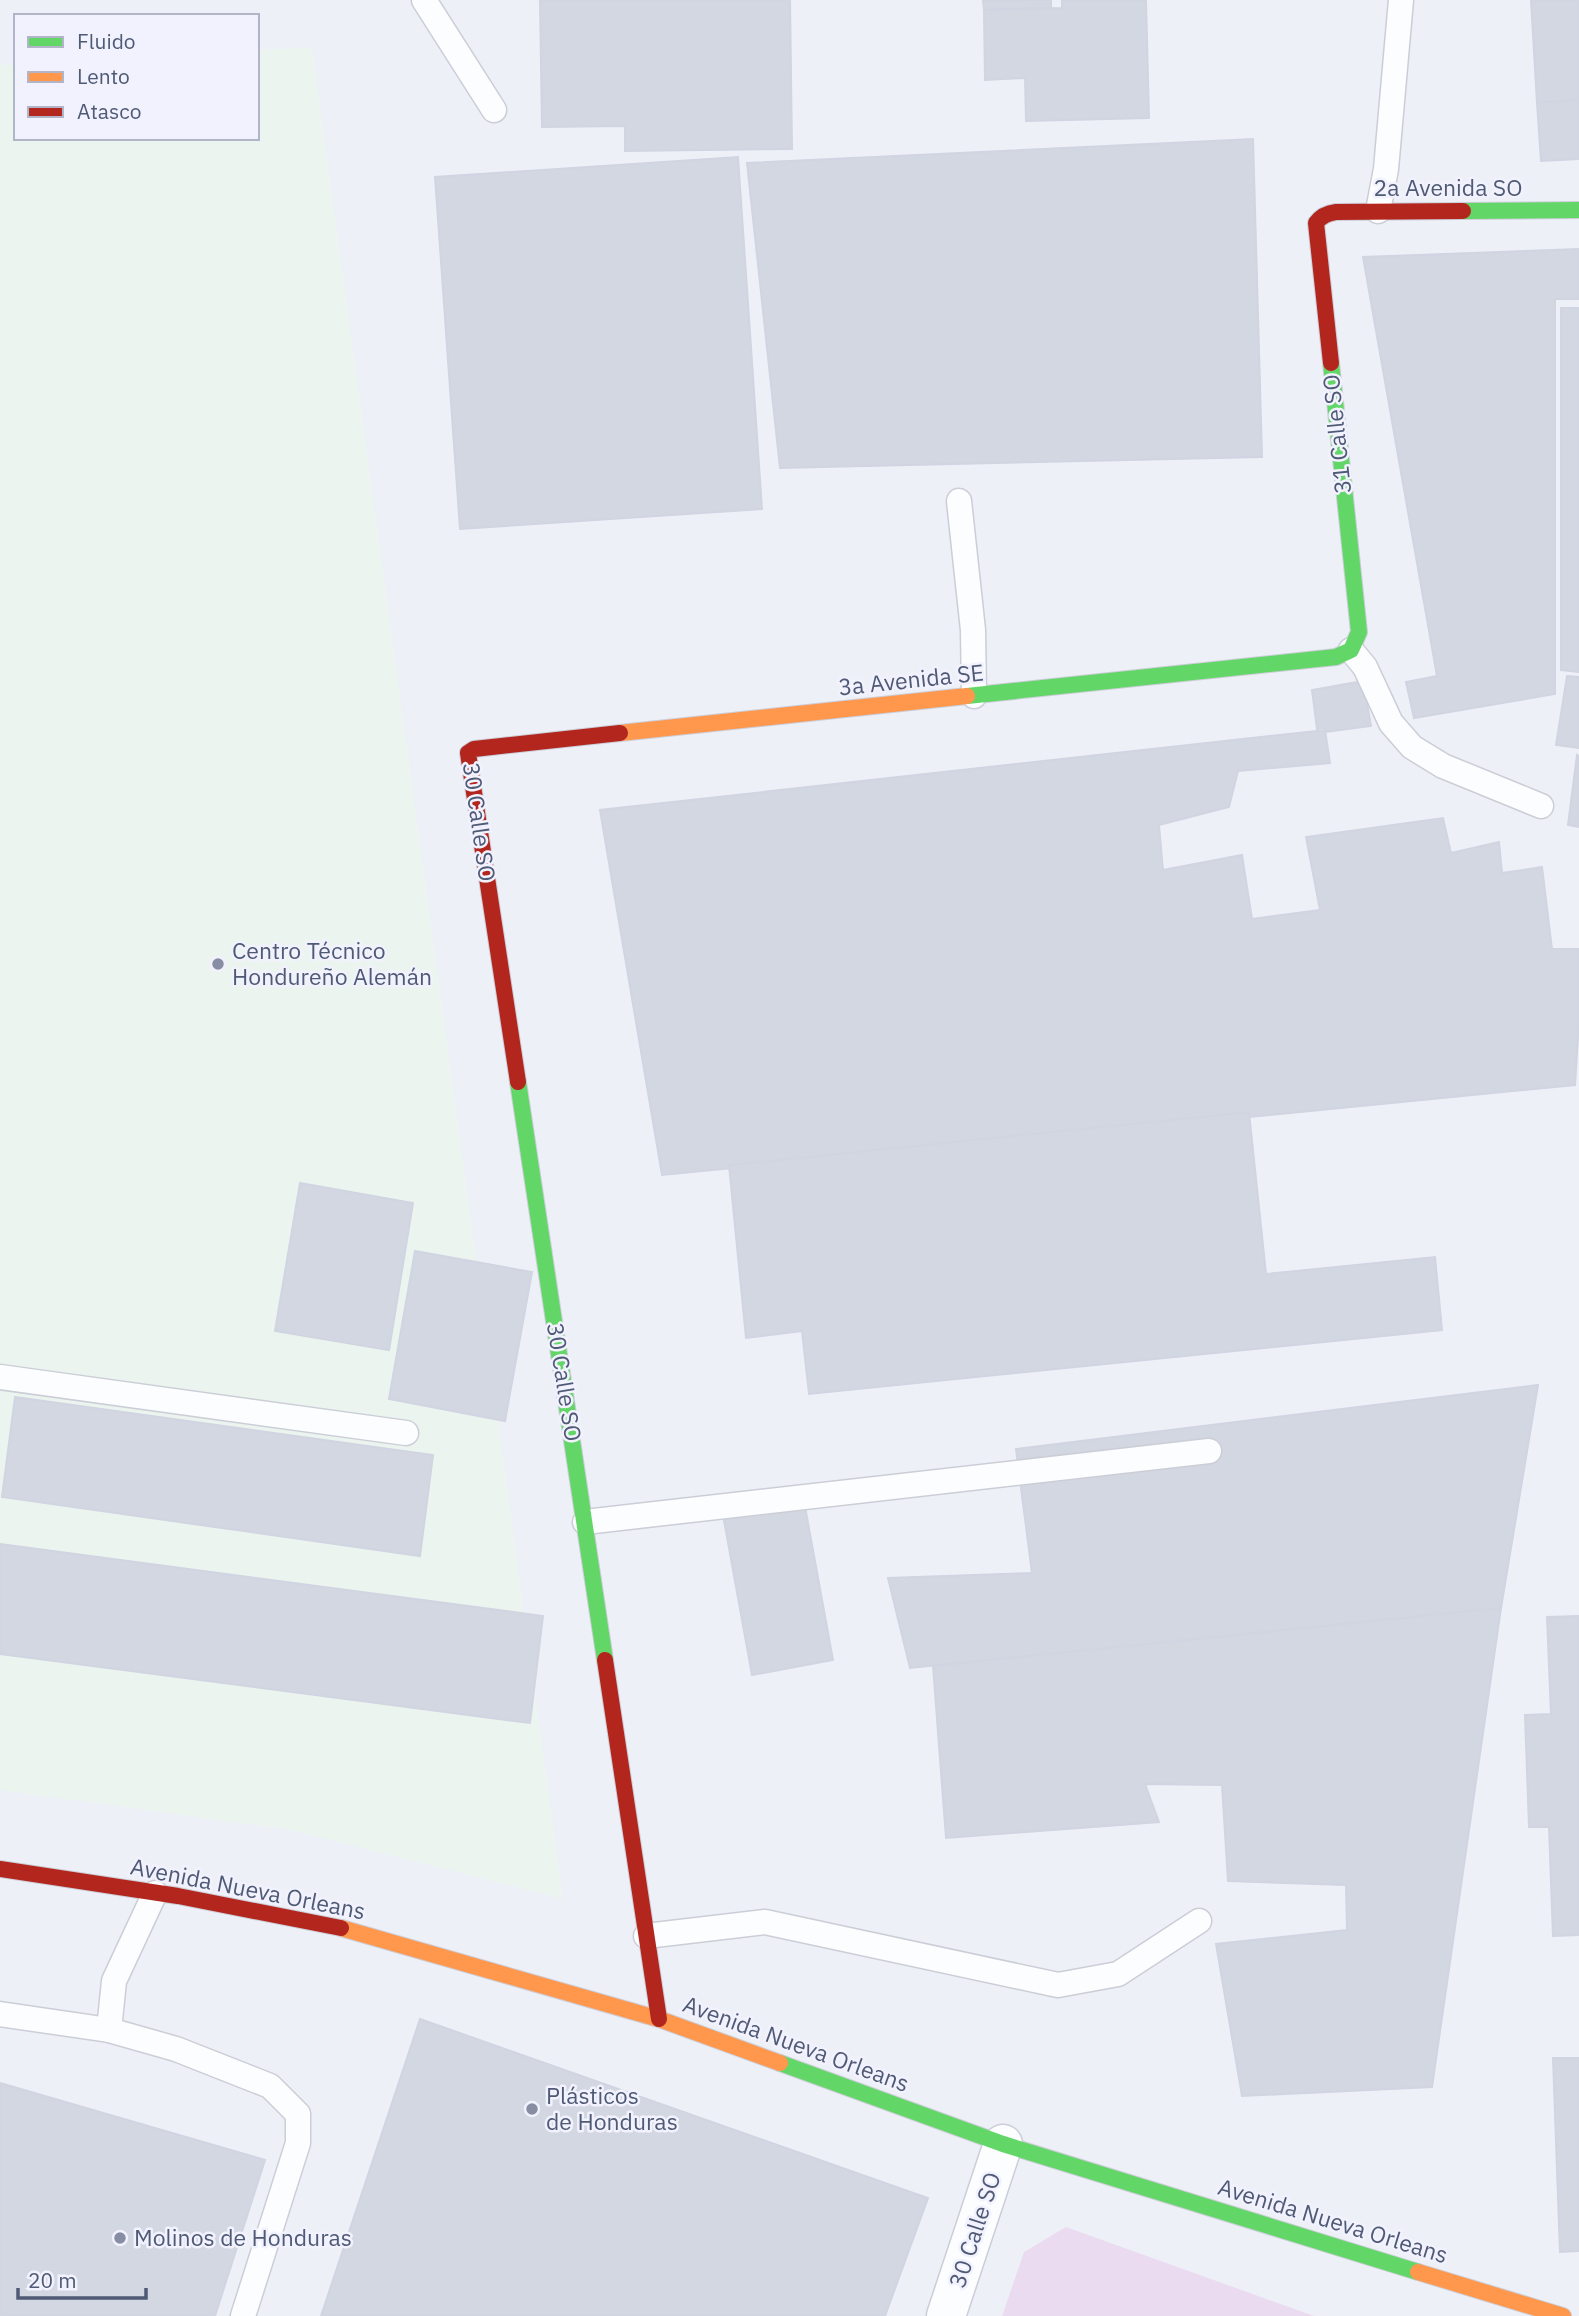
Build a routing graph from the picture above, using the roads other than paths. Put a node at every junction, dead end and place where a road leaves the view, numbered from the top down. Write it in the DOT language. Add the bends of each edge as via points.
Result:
graph roads {
  1 [pos="424,0"];
  2 [pos="1401,0"];
  3 [pos="494,110"];
  4 [pos="1579,209"];
  5 [pos="1378,211"];
  6 [pos="1319,218"];
  7 [pos="960,501"];
  8 [pos="1351,650"];
  9 [pos="974,696"];
  10 [pos="474,749"];
  11 [pos="1541,806"];
  12 [pos="0,1377"];
  13 [pos="406,1433"];
  14 [pos="1209,1451"];
  15 [pos="585,1522"];
  16 [pos="0,1869"];
  17 [pos="155,1893"];
  18 [pos="1199,1921"];
  19 [pos="646,1936"];
  20 [pos="0,2014"];
  21 [pos="659,2019"];
  22 [pos="109,2030"];
  23 [pos="1003,2144"];
  24 [pos="243,2316"];
  25 [pos="946,2316"];
  26 [pos="1563,2316"];
  1 -- 3 [label="lane"];
  2 -- 5 [label="lane"];
  4 -- 5 [label="street, 2a Avenida SO"];
  5 -- 6 [label="street, 2a Avenida SO" via="1330,212"];
  6 -- 8 [label="street, 31 Calle SO" via="1316,235 1359,632"];
  7 -- 9 [label="lane" via="973,630"];
  8 -- 9 [label="street, 3a Avenida SE" via="1336,657"];
  8 -- 11 [label="lane" via="1391,723 1412,747 1443,766"];
  9 -- 10 [label="street, 3a Avenida SE"];
  10 -- 15 [label="street, 30 Calle SO" via="468,758"];
  12 -- 13 [label="lane"];
  14 -- 15 [label="lane"];
  15 -- 19 [label="street, 30 Calle SO"];
  16 -- 17 [label="street, Avenida Nueva Orleans"];
  17 -- 21 [label="street, Avenida Nueva Orleans" via="346,1929"];
  17 -- 22 [label="lane" via="114,1981"];
  18 -- 19 [label="lane" via="1118,1974 1058,1985 765,1922"];
  19 -- 21 [label="street, 30 Calle SO"];
  20 -- 22 [label="lane"];
  21 -- 23 [label="street, Avenida Nueva Orleans"];
  22 -- 24 [label="lane" via="176,2049 270,2086 298,2114 298,2143"];
  23 -- 25 [label="street, 30 Calle SO"];
  23 -- 26 [label="street, Avenida Nueva Orleans"];
}
